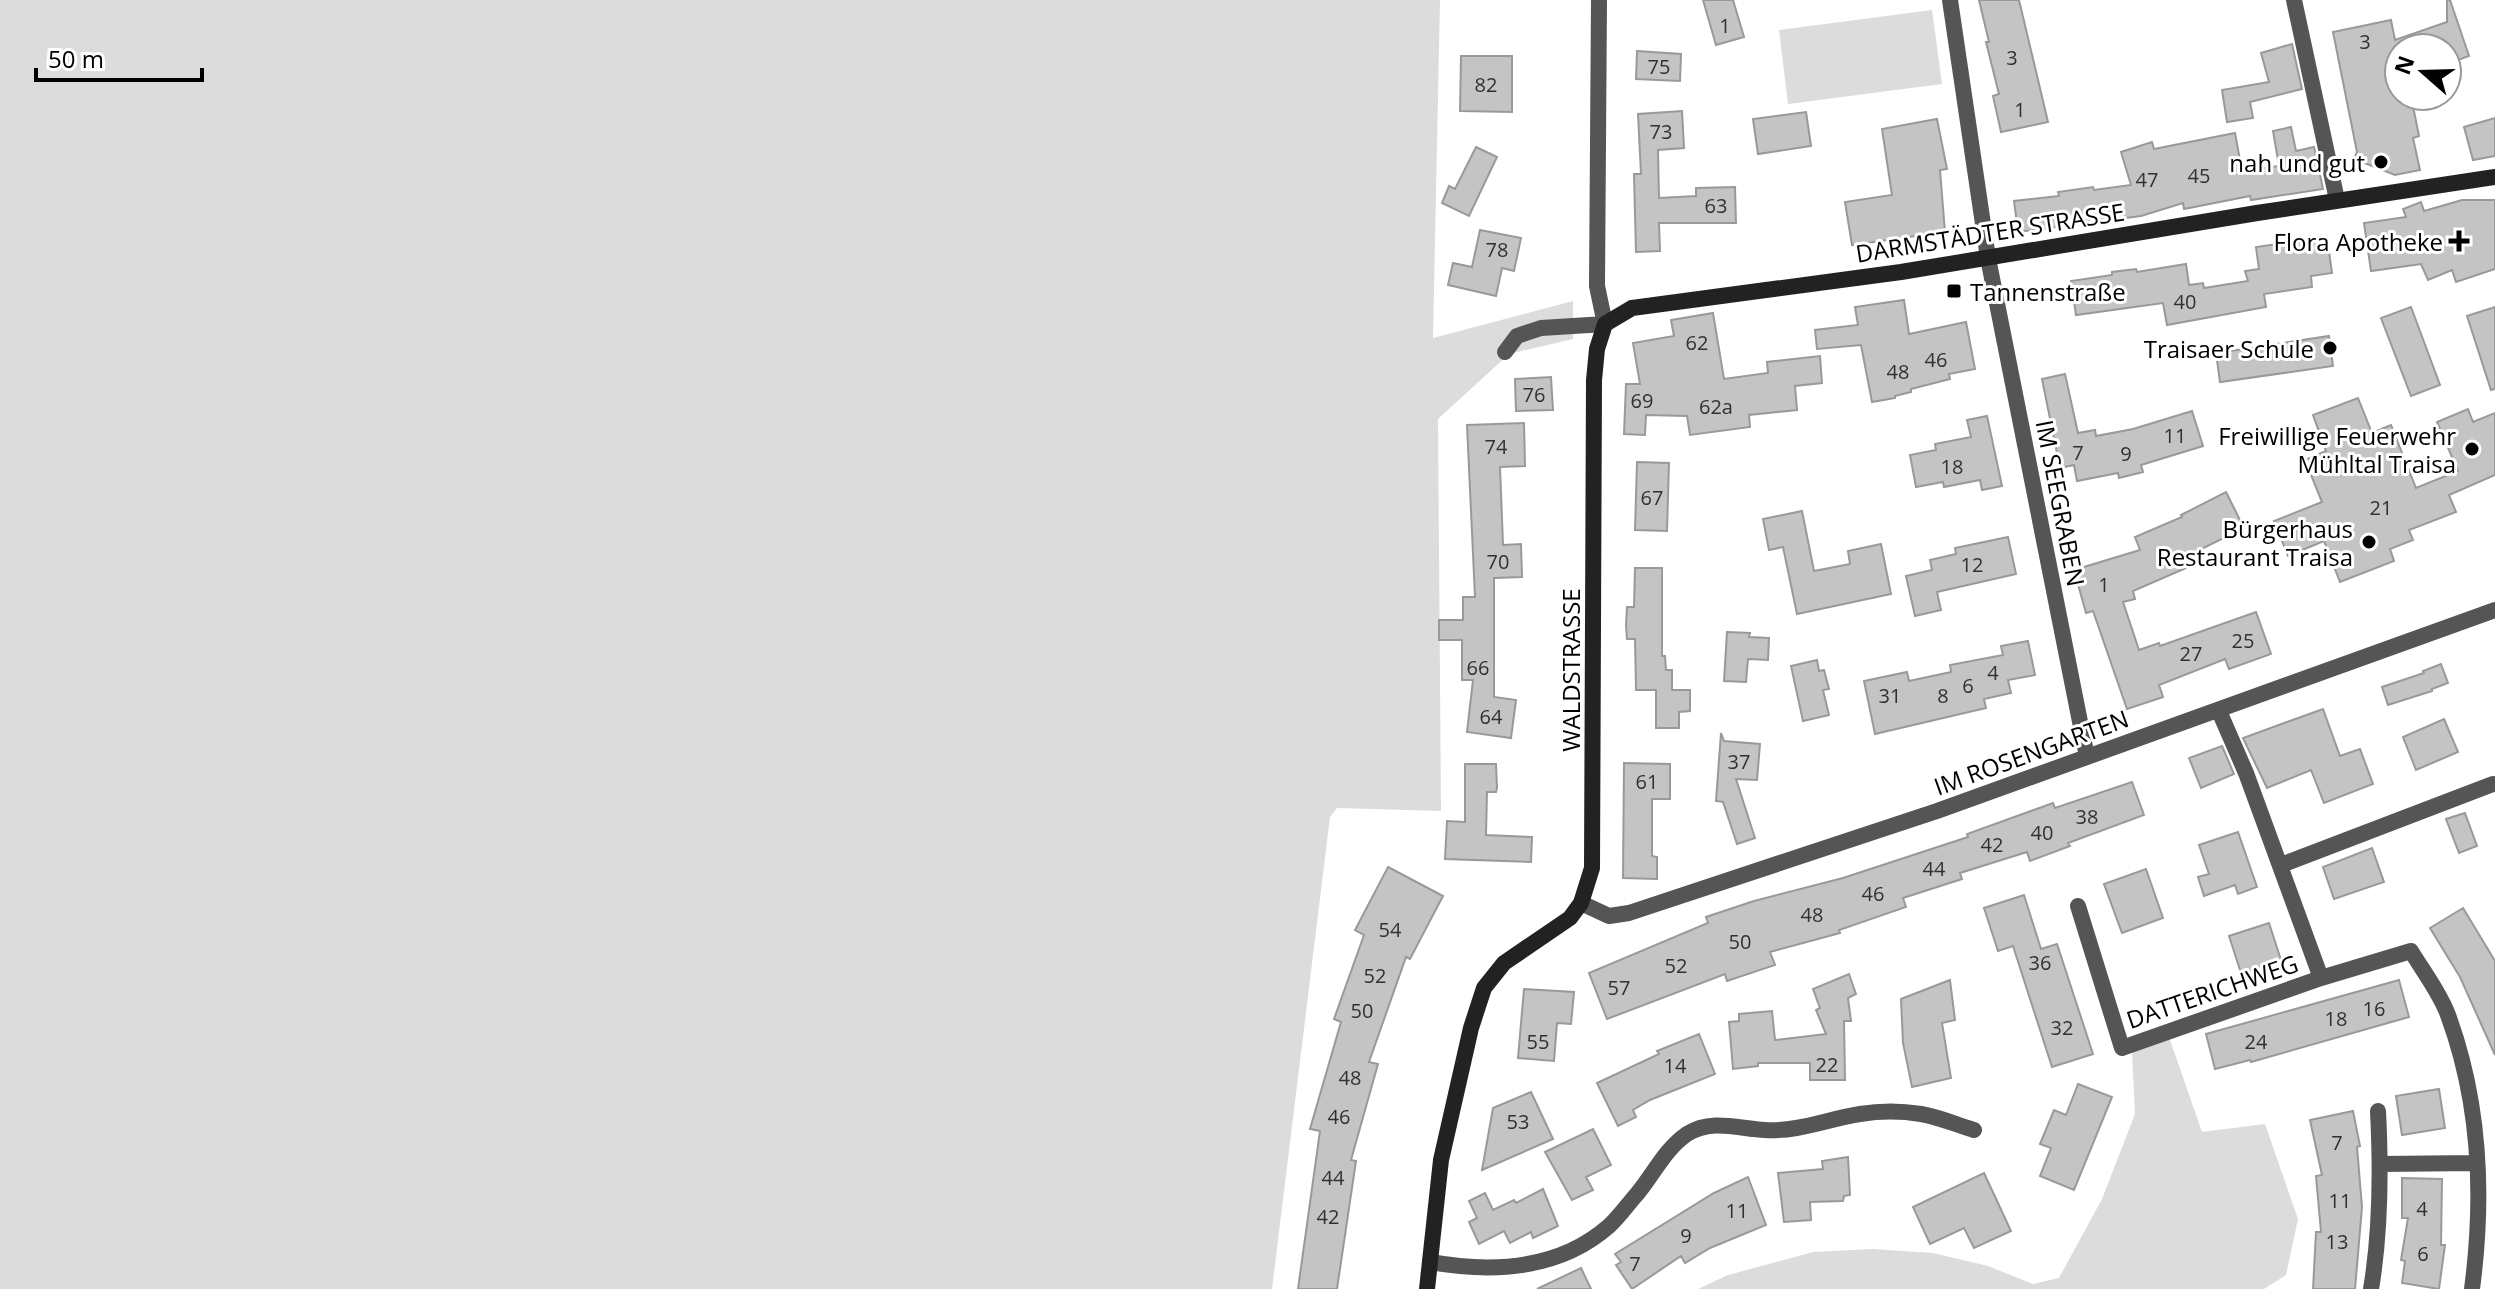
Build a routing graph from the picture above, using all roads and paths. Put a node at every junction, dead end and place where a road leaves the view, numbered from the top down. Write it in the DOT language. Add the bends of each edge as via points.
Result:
graph roads {
  1 [pos="1599,0"];
  2 [pos="1950,0"];
  3 [pos="2294,0"];
  4 [pos="2495,177"];
  5 [pos="2337,200"];
  6 [pos="1988,258"];
  7 [pos="1605,324"];
  8 [pos="1505,352"];
  9 [pos="2495,610"];
  10 [pos="2219,711"];
  11 [pos="2087,757"];
  12 [pos="2493,784"];
  13 [pos="2281,865"];
  14 [pos="1581,903"];
  15 [pos="2078,906"];
  16 [pos="2321,978"];
  17 [pos="2378,1111"];
  18 [pos="1974,1130"];
  19 [pos="2476,1163"];
  20 [pos="2381,1164"];
  21 [pos="1430,1262"];
  22 [pos="1427,1289"];
  23 [pos="2371,1289"];
  24 [pos="2472,1289"];
  1 -- 7 [label="street, WALDSTRASSE" via="1597,286"];
  2 -- 6 [label="street"];
  3 -- 5 [label="street"];
  4 -- 5 [label="street, DARMSTÄDTER STRASSE"];
  5 -- 6 [label="street, DARMSTÄDTER STRASSE"];
  6 -- 7 [label="street, DARMSTÄDTER STRASSE" via="1632,308"];
  6 -- 11 [label="street, IM SEEGRABEN"];
  7 -- 8 [label="street, DARMSTÄDTER STRASSE" via="1541,328 1517,336"];
  7 -- 14 [label="street, WALDSTRASSE" via="1594,380 1592,868"];
  9 -- 10 [label="street, IM ROSENGARTEN"];
  10 -- 11 [label="street, IM ROSENGARTEN"];
  10 -- 13 [label="street, DATTERICHWEG"];
  11 -- 14 [label="street, IM ROSENGARTEN" via="1629,913 1609,916"];
  12 -- 13 [label="street"];
  13 -- 16 [label="street, DATTERICHWEG"];
  14 -- 21 [label="street" via="1570,918 1504,963 1484,988 1441,1160"];
  15 -- 16 [label="street, DATTERICHWEG" via="2122,1048"];
  16 -- 19 [label="street, DATTERICHWEG" via="2411,951 2447,1013 2474,1108"];
  17 -- 20 [label="street"];
  18 -- 21 [label="street" via="1922,1114 1883,1113 1794,1130 1705,1127 1664,1154 1609,1226 1573,1250 1509,1268"];
  19 -- 20 [label="street"];
  19 -- 24 [label="street" via="2479,1207"];
  20 -- 23 [label="street"];
  21 -- 22 [label="street"];
}
